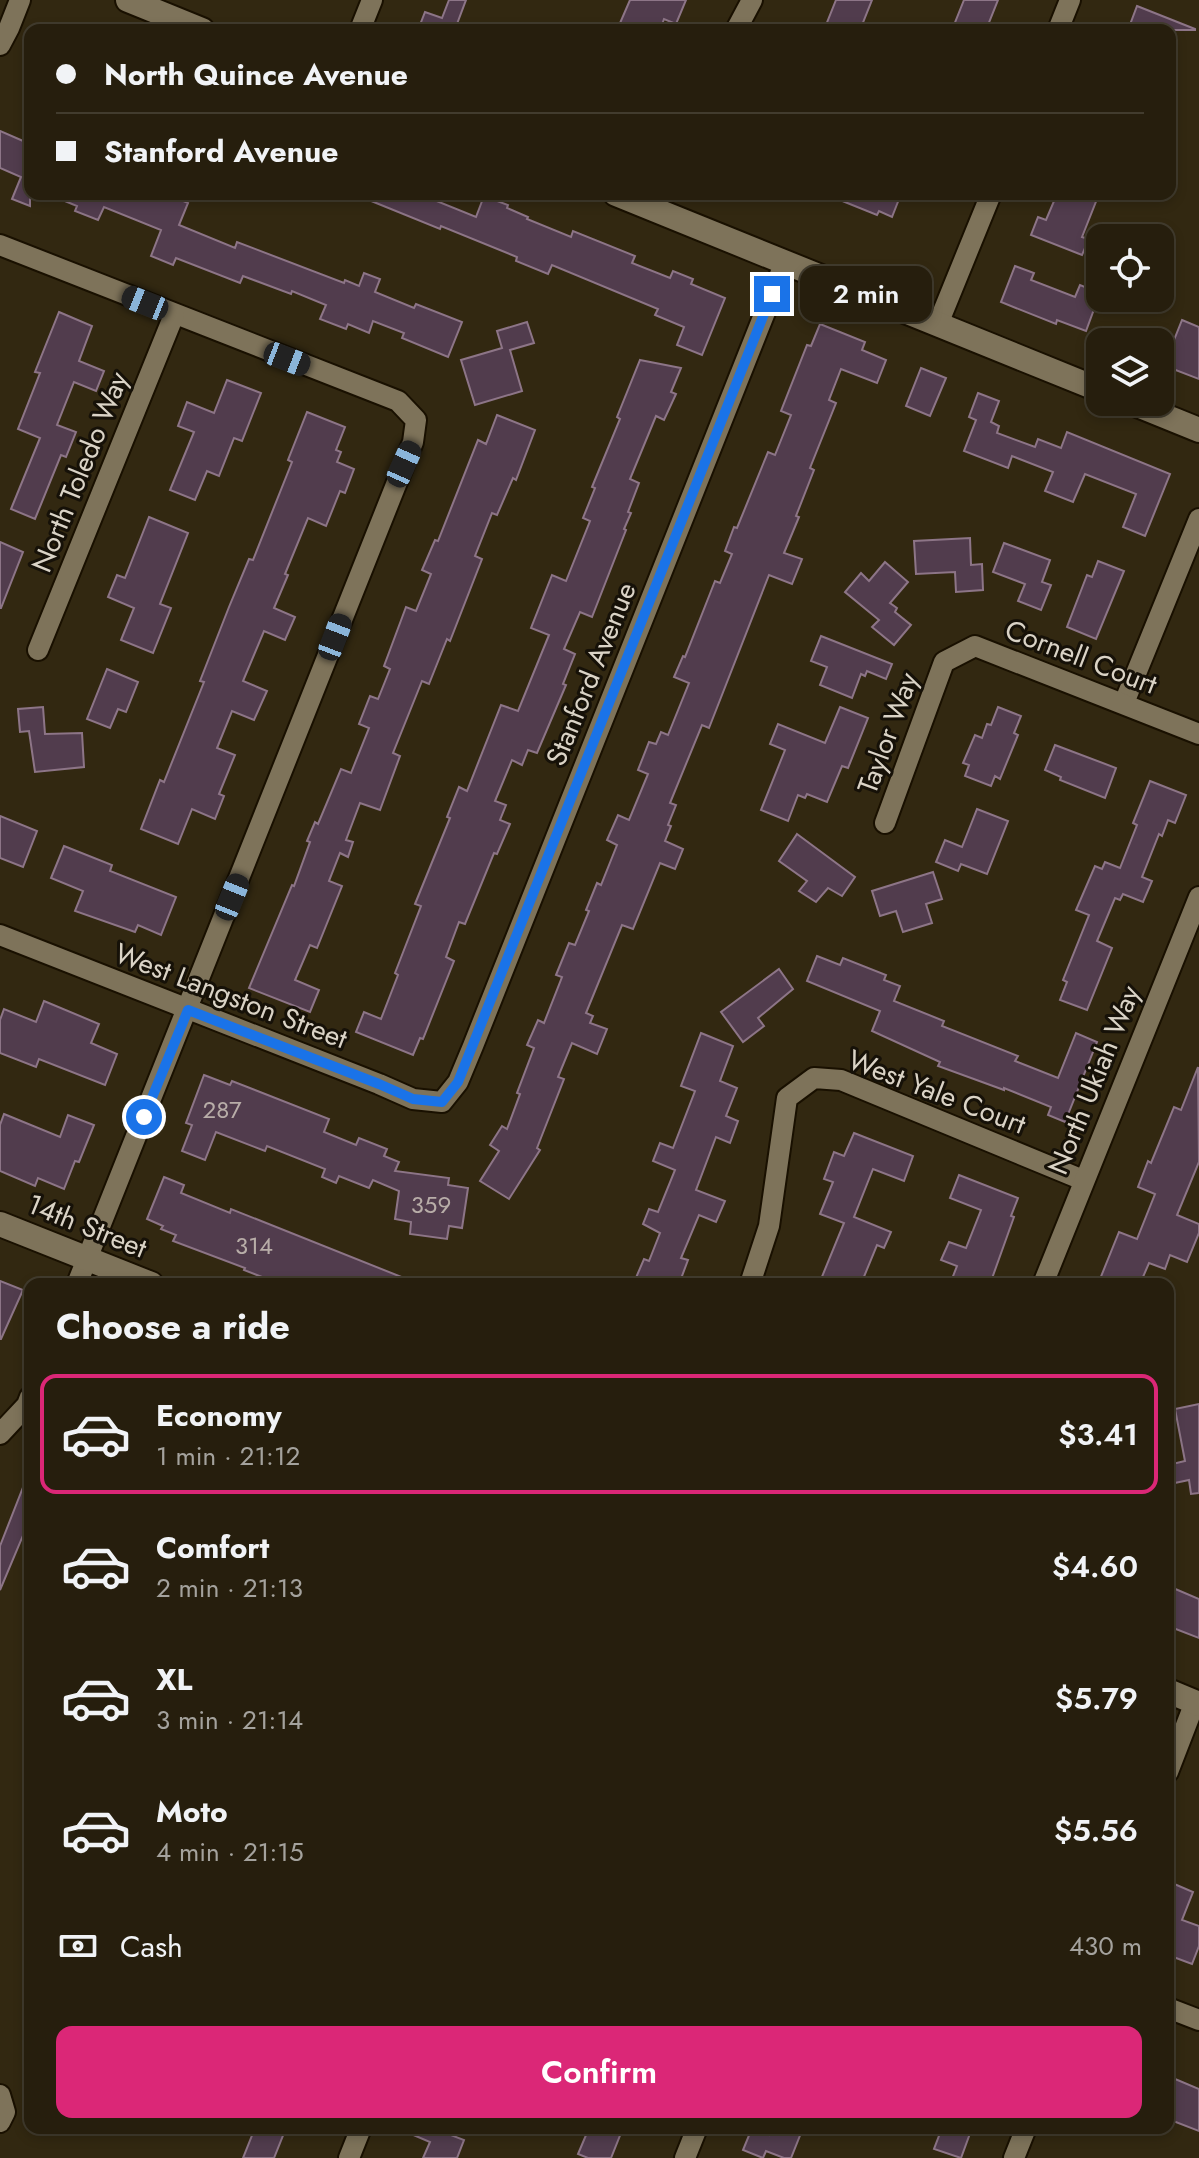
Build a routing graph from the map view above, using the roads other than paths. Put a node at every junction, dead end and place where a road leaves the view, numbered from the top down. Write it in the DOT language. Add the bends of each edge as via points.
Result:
graph roads {
  1 [pos="20,0"];
  2 [pos="128,0"];
  3 [pos="372,0"];
  4 [pos="752,0"];
  5 [pos="1070,0"];
  6 [pos="187,24"];
  7 [pos="362,24"];
  8 [pos="739,24"];
  9 [pos="1060,24"];
  10 [pos="0,45"];
  11 [pos="638,200"];
  12 [pos="989,200"];
  13 [pos="0,245"];
  14 [pos="785,262"];
  15 [pos="174,315"];
  16 [pos="938,324"];
  17 [pos="1086,384"];
  18 [pos="1164,416"];
  19 [pos="1199,430"];
  20 [pos="1199,519"];
  21 [pos="38,650"];
  22 [pos="944,662"];
  23 [pos="1124,703"];
  24 [pos="1199,734"];
  25 [pos="885,823"];
  26 [pos="1199,897"];
  27 [pos="0,935"];
  28 [pos="188,1010"];
  29 [pos="442,1102"];
  30 [pos="1083,1180"];
  31 [pos="0,1224"];
  32 [pos="87,1258"];
  33 [pos="79,1278"];
  34 [pos="136,1278"];
  35 [pos="752,1278"];
  36 [pos="1045,1278"];
  37 [pos="24,1408"];
  38 [pos="0,1434"];
  39 [pos="1174,1693"];
  40 [pos="1197,1703"];
  41 [pos="1174,1758"];
  42 [pos="1174,2010"];
  43 [pos="1199,2020"];
  44 [pos="0,2095"];
  45 [pos="0,2122"];
  46 [pos="359,2134"];
  47 [pos="695,2134"];
  48 [pos="1024,2134"];
  49 [pos="349,2158"];
  50 [pos="685,2158"];
  51 [pos="1014,2158"];
  1 -- 10 [label="street"];
  2 -- 6 [label="street"];
  3 -- 7 [label="street"];
  4 -- 8 [label="street"];
  5 -- 9 [label="street"];
  11 -- 14 [label="street"];
  12 -- 16 [label="street"];
  13 -- 15 [label="street"];
  14 -- 16 [label="street"];
  14 -- 29 [label="street, Stanford Avenue" via="468,1058"];
  15 -- 21 [label="street, North Toledo Way"];
  15 -- 28 [label="street" via="398,401 416,420 413,442"];
  16 -- 17 [label="street"];
  18 -- 19 [label="street"];
  20 -- 23 [label="street"];
  22 -- 23 [label="street, Cornell Court" via="975,646"];
  22 -- 25 [label="street, Taylor Way"];
  23 -- 24 [label="street, Cornell Court"];
  26 -- 30 [label="street, North Ukiah Way"];
  27 -- 28 [label="street, West Langston Street"];
  28 -- 29 [label="street, West Langston Street" via="413,1099"];
  28 -- 32 [label="street"];
  30 -- 35 [label="street, West Yale Court" via="841,1080 814,1078 787,1098 769,1226"];
  30 -- 36 [label="street, North Ukiah Way"];
  31 -- 32 [label="street, 14th Street"];
  32 -- 33 [label="street"];
  32 -- 34 [label="street, 14th Street"];
  37 -- 38 [label="street"];
  39 -- 40 [label="street"];
  40 -- 41 [label="street"];
  42 -- 43 [label="street"];
  44 -- 45 [label="street" via="5,2112"];
  46 -- 49 [label="street"];
  47 -- 50 [label="street"];
  48 -- 51 [label="street"];
}
